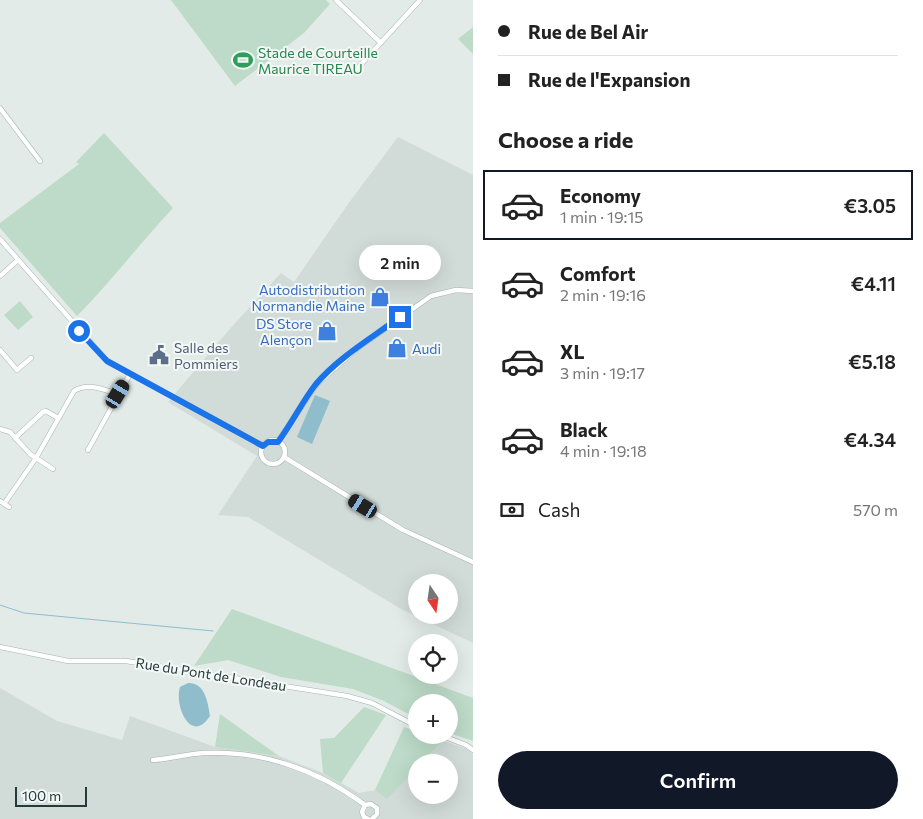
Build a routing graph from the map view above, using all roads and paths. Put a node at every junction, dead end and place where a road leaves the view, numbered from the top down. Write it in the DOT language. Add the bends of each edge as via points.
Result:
graph roads {
  1 [pos="336,0"];
  2 [pos="420,0"];
  3 [pos="381,43"];
  4 [pos="353,73"];
  5 [pos="0,108"];
  6 [pos="40,161"];
  7 [pos="0,239"];
  8 [pos="18,260"];
  9 [pos="0,276"];
  10 [pos="473,291"];
  11 [pos="0,350"];
  12 [pos="31,358"];
  13 [pos="130,374"];
  14 [pos="118,394"];
  15 [pos="58,418"];
  16 [pos="0,430"];
  17 [pos="15,438"];
  18 [pos="278,442"];
  19 [pos="263,446"];
  20 [pos="88,450"];
  21 [pos="284,457"];
  22 [pos="36,458"];
  23 [pos="53,469"];
  24 [pos="2,503"];
  25 [pos="9,507"];
  26 [pos="473,562"];
  27 [pos="0,647"];
  28 [pos="408,722"];
  29 [pos="458,742"];
  30 [pos="473,750"];
  31 [pos="153,760"];
  32 [pos="365,805"];
  33 [pos="369,818"];
  1 -- 3 [label="street"];
  2 -- 3 [label="street"];
  3 -- 4 [label="street"];
  5 -- 6 [label="street"];
  7 -- 8 [label="street"];
  8 -- 9 [label="street"];
  8 -- 13 [label="street" via="107,361"];
  10 -- 18 [label="street" via="456,290 431,296 355,350 317,384"];
  11 -- 12 [label="street" via="17,370"];
  13 -- 14 [label="street"];
  13 -- 19 [label="street"];
  14 -- 15 [label="street" via="90,386 78,388"];
  14 -- 20 [label="street"];
  15 -- 17 [label="street" via="43,412"];
  15 -- 22 [label="street"];
  16 -- 17 [label="street" via="10,432"];
  17 -- 22 [label="street"];
  18 -- 19 [label="street" via="268,442"];
  18 -- 21 [label="street" via="284,449"];
  19 -- 21 [label="street" via="263,457 268,463 279,462"];
  21 -- 26 [label="street" via="404,530"];
  22 -- 23 [label="street"];
  22 -- 24 [label="street"];
  24 -- 25 [label="street"];
  27 -- 28 [label="street, Rue du Pont de Londeau" via="68,661 126,661 347,696 372,703"];
  29 -- 30 [label="street"];
  31 -- 32 [label="street" via="225,753 259,756 320,776"];
  32 -- 33 [label="street" via="362,810"];
  32 -- 33 [label="street" via="375,806 377,810"];
}
